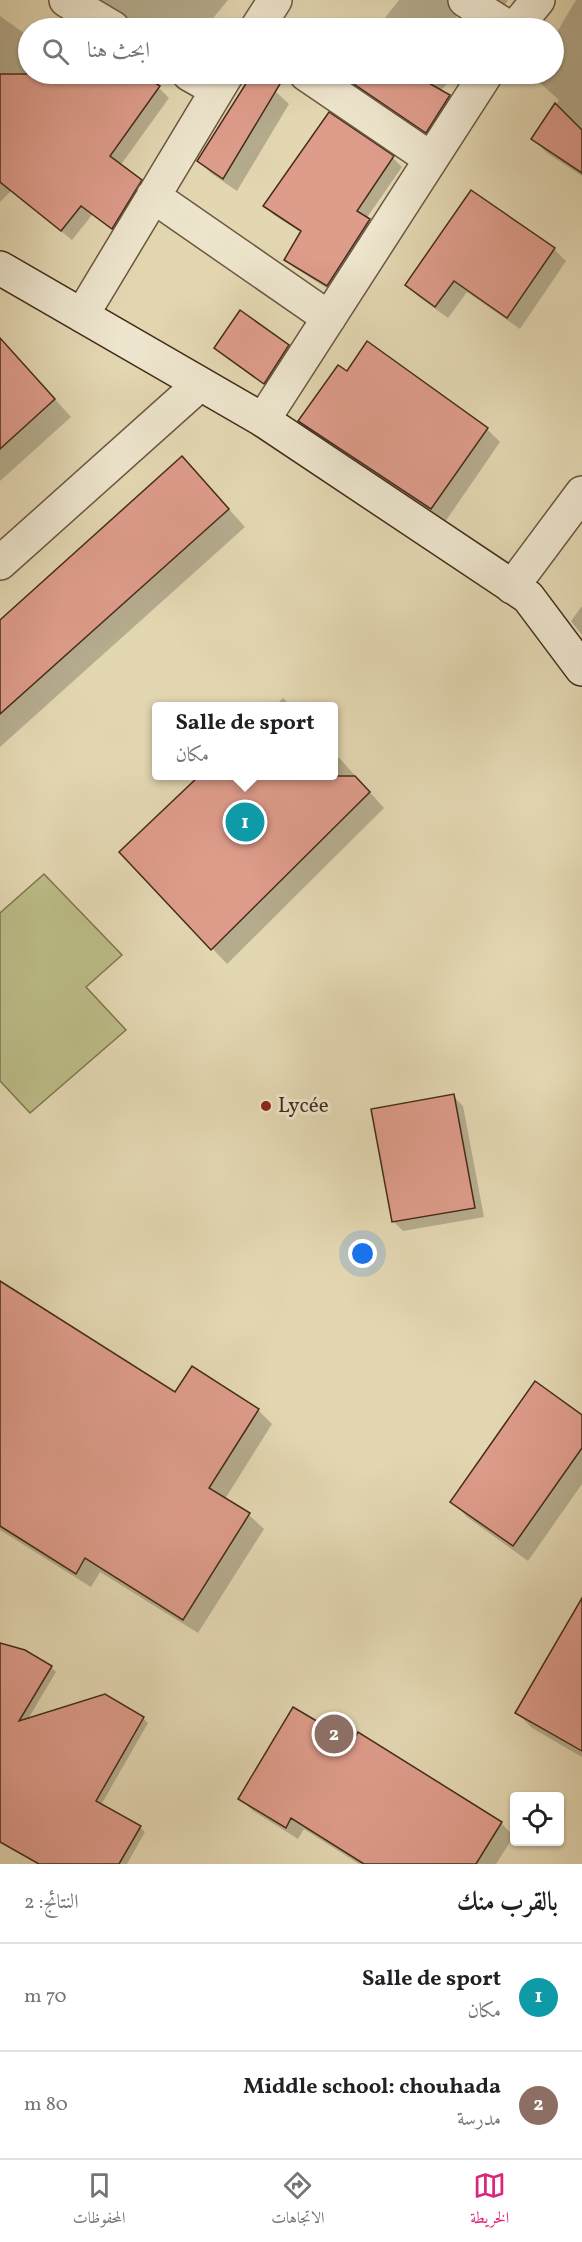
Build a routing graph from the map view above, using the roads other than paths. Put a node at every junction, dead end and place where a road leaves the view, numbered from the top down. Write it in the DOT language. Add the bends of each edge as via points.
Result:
graph roads {
  1 [pos="66,0"];
  2 [pos="275,0"];
  3 [pos="465,0"];
  4 [pos="538,0"];
  5 [pos="96,18"];
  6 [pos="263,18"];
  7 [pos="493,18"];
  8 [pos="523,18"];
  9 [pos="221,84"];
  10 [pos="321,84"];
  11 [pos="480,84"];
  12 [pos="431,159"];
  13 [pos="153,196"];
  14 [pos="0,268"];
  15 [pos="82,315"];
  16 [pos="329,318"];
  17 [pos="200,384"];
  18 [pos="263,420"];
  19 [pos="582,493"];
  20 [pos="582,526"];
  21 [pos="0,563"];
  22 [pos="520,592"];
  23 [pos="582,669"];
  1 -- 5 [label="street"];
  2 -- 6 [label="street"];
  3 -- 7 [label="street"];
  4 -- 8 [label="street"];
  9 -- 13 [label="street"];
  10 -- 12 [label="street"];
  11 -- 12 [label="street"];
  12 -- 16 [label="street"];
  13 -- 15 [label="street"];
  13 -- 16 [label="street"];
  14 -- 15 [label="street"];
  15 -- 17 [label="street"];
  16 -- 18 [label="street"];
  17 -- 18 [label="street"];
  17 -- 21 [label="street"];
  18 -- 22 [label="street"];
  19 -- 22 [label="street"];
  20 -- 22 [label="street"];
  22 -- 23 [label="street"];
}
